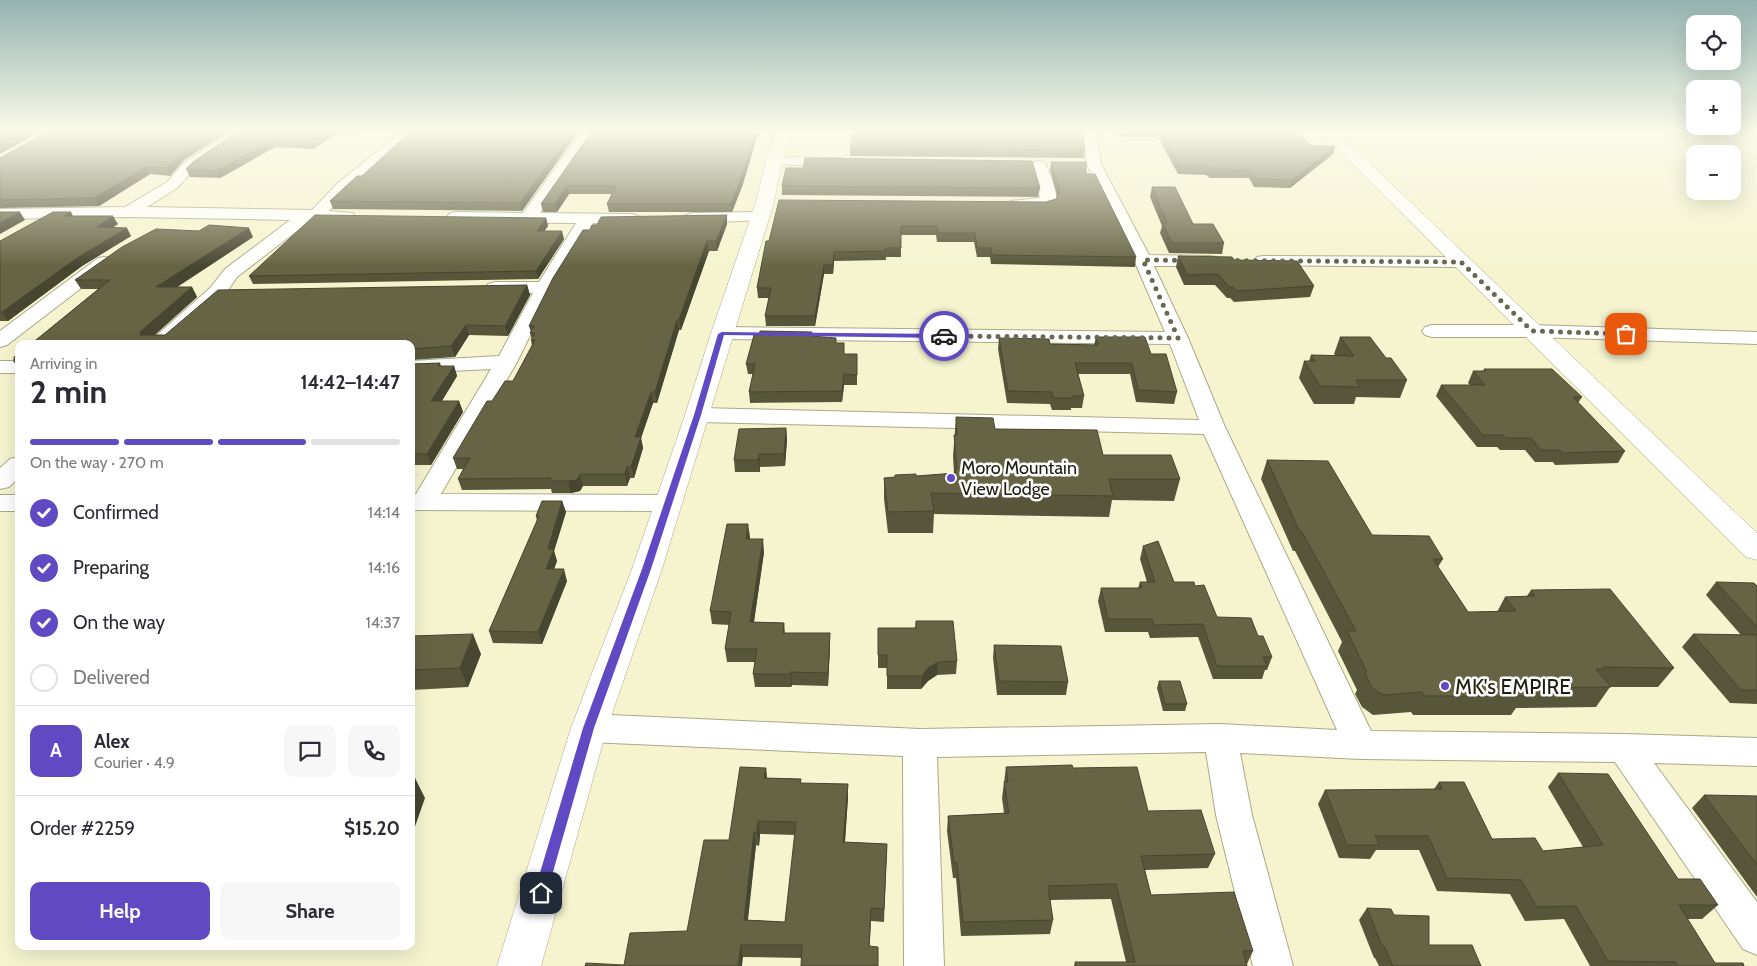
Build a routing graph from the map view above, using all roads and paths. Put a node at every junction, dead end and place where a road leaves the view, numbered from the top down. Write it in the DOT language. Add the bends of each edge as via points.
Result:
graph roads {
  1 [pos="180,176"];
  2 [pos="355,176"];
  3 [pos="557,176"];
  4 [pos="773,176"];
  5 [pos="1039,176"];
  6 [pos="1092,176"];
  7 [pos="1373,176"];
  8 [pos="999,204"];
  9 [pos="770,207"];
  10 [pos="128,212"];
  11 [pos="192,213"];
  12 [pos="0,214"];
  13 [pos="53,214"];
  14 [pos="311,216"];
  15 [pos="365,216"];
  16 [pos="442,217"];
  17 [pos="528,218"];
  18 [pos="645,218"];
  19 [pos="673,218"];
  20 [pos="587,219"];
  21 [pos="23,230"];
  22 [pos="159,232"];
  23 [pos="120,251"];
  24 [pos="1143,260"];
  25 [pos="1222,261"];
  26 [pos="1242,261"];
  27 [pos="1461,262"];
  28 [pos="545,287"];
  29 [pos="477,288"];
  30 [pos="217,292"];
  31 [pos="236,292"];
  32 [pos="1432,331"];
  33 [pos="1532,331"];
  34 [pos="722,334"];
  35 [pos="1178,338"];
  36 [pos="1757,338"];
  37 [pos="162,340"];
  38 [pos="0,341"];
  39 [pos="506,362"];
  40 [pos="0,367"];
  41 [pos="15,367"];
  42 [pos="415,367"];
  43 [pos="698,415"];
  44 [pos="1213,427"];
  45 [pos="15,468"];
  46 [pos="0,481"];
  47 [pos="418,502"];
  48 [pos="15,503"];
  49 [pos="668,503"];
  50 [pos="0,504"];
  51 [pos="1757,550"];
  52 [pos="589,728"];
  53 [pos="1220,738"];
  54 [pos="920,743"];
  55 [pos="1361,745"];
  56 [pos="1624,748"];
  57 [pos="1757,752"];
  58 [pos="1757,935"];
  59 [pos="519,966"];
  60 [pos="924,966"];
  61 [pos="1273,966"];
  1 -- 10 [label="street" via="172,185"];
  2 -- 14 [label="street"];
  3 -- 17 [label="street"];
  4 -- 9 [label="street"];
  5 -- 8 [label="street" via="1048,194 1048,203"];
  6 -- 24 [label="street"];
  7 -- 27 [label="street"];
  9 -- 19 [label="street"];
  9 -- 34 [label="street"];
  10 -- 11 [label="street"];
  10 -- 13 [label="street"];
  11 -- 14 [label="street"];
  11 -- 22 [label="street"];
  12 -- 13 [label="street"];
  13 -- 21 [label="street"];
  14 -- 15 [label="street"];
  14 -- 30 [label="street" via="231,273"];
  16 -- 17 [label="street"];
  17 -- 20 [label="street"];
  18 -- 20 [label="street"];
  20 -- 28 [label="street"];
  23 -- 38 [label="street"];
  24 -- 25 [label="street"];
  24 -- 35 [label="street"];
  26 -- 27 [label="street"];
  27 -- 33 [label="street"];
  28 -- 29 [label="street"];
  28 -- 39 [label="street"];
  30 -- 31 [label="street"];
  30 -- 37 [label="street"];
  32 -- 33 [label="street"];
  33 -- 36 [label="street"];
  33 -- 51 [label="street"];
  34 -- 35 [label="street"];
  34 -- 43 [label="street"];
  35 -- 44 [label="street"];
  39 -- 42 [label="street"];
  39 -- 47 [label="street"];
  40 -- 41 [label="street"];
  43 -- 44 [label="street"];
  43 -- 49 [label="street"];
  44 -- 55 [label="street"];
  45 -- 46 [label="street"];
  47 -- 49 [label="street"];
  48 -- 50 [label="street"];
  49 -- 52 [label="street"];
  52 -- 54 [label="street"];
  52 -- 59 [label="street"];
  53 -- 54 [label="street"];
  53 -- 55 [label="street"];
  53 -- 61 [label="street" via="1234,815"];
  54 -- 60 [label="street"];
  55 -- 56 [label="street"];
  56 -- 57 [label="street"];
  56 -- 58 [label="street"];
}
